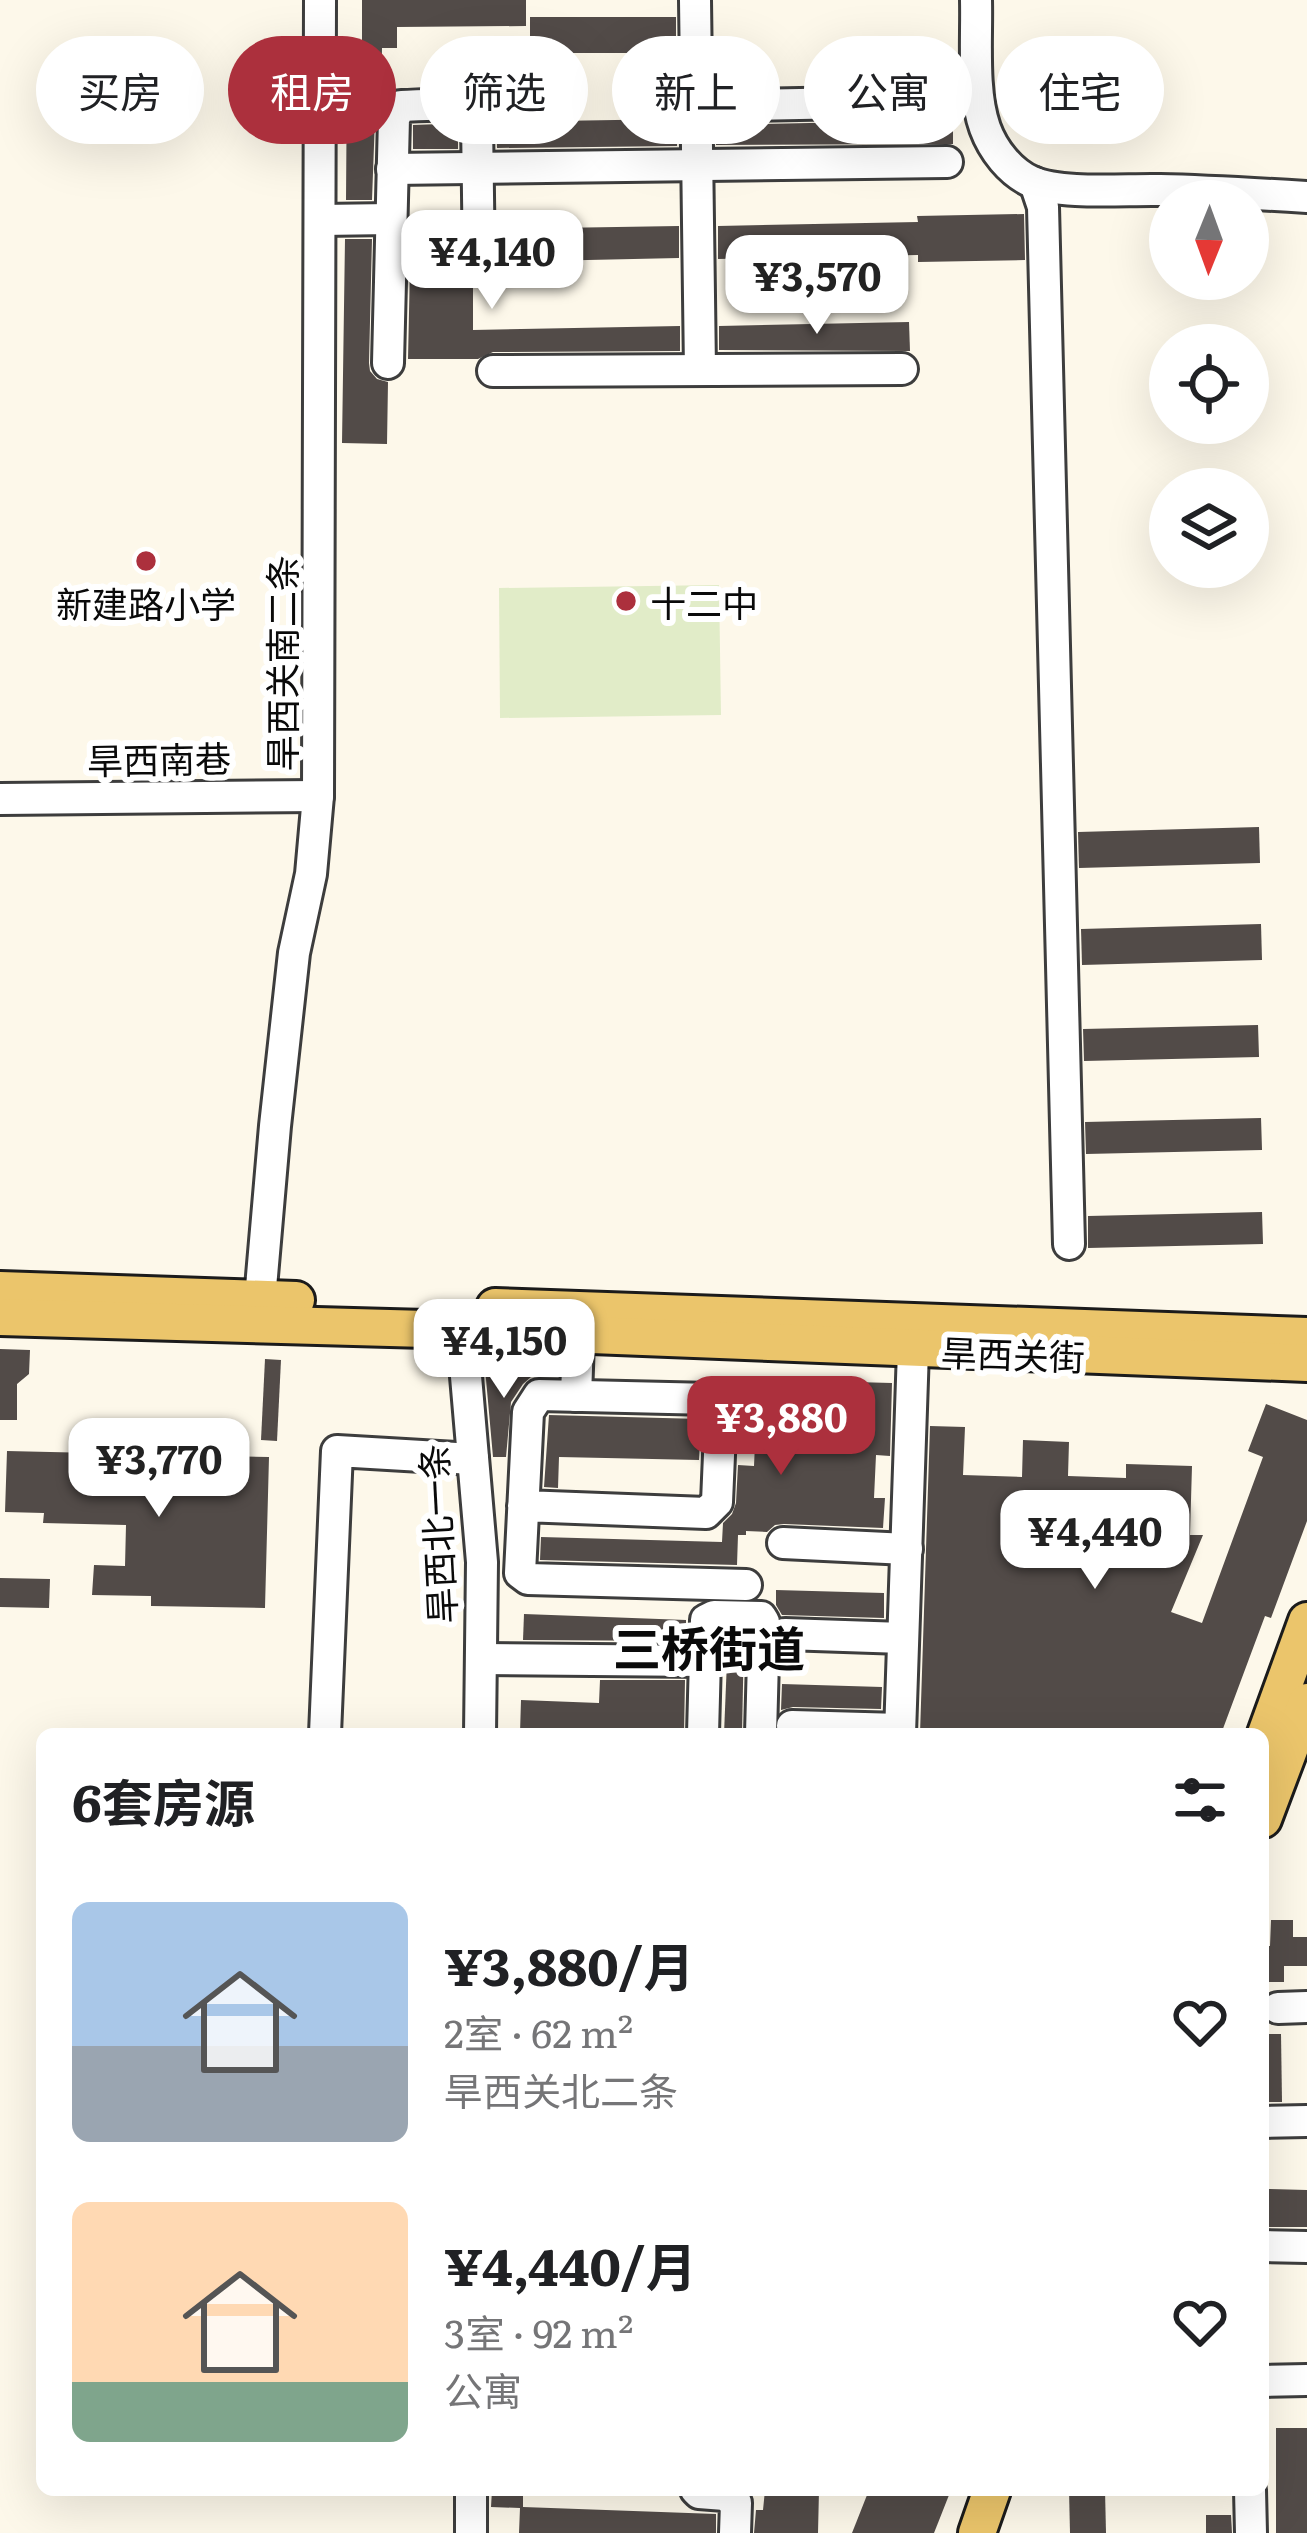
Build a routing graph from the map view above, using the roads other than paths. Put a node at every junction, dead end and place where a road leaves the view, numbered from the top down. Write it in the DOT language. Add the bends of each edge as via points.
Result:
graph roads {
  1 [pos="320,0"];
  2 [pos="695,0"];
  3 [pos="976,0"];
  4 [pos="695,36"];
  5 [pos="697,144"];
  6 [pos="947,162"];
  7 [pos="697,166"];
  8 [pos="392,169"];
  9 [pos="478,169"];
  10 [pos="1034,183"];
  11 [pos="1307,197"];
  12 [pos="391,218"];
  13 [pos="321,220"];
  14 [pos="479,268"];
  15 [pos="388,364"];
  16 [pos="493,370"];
  17 [pos="700,370"];
  18 [pos="902,370"];
  19 [pos="318,796"];
  20 [pos="0,799"];
  21 [pos="1069,1244"];
  22 [pos="0,1290"];
  23 [pos="259,1311"];
  24 [pos="0,1317"];
  25 [pos="579,1323"];
  26 [pos="462,1330"];
  27 [pos="1307,1336"];
  28 [pos="914,1350"];
  29 [pos="1307,1363"];
  30 [pos="576,1396"];
  31 [pos="473,1459"];
  32 [pos="524,1506"];
  33 [pos="783,1543"];
  34 [pos="907,1549"];
  35 [pos="746,1586"];
  36 [pos="1307,1621"];
  37 [pos="785,1634"];
  38 [pos="903,1639"];
  39 [pos="481,1659"];
  40 [pos="705,1661"];
  41 [pos="1307,1702"];
  42 [pos="792,1726"];
  43 [pos="325,1728"];
  44 [pos="480,1728"];
  45 [pos="703,1728"];
  46 [pos="760,1728"];
  47 [pos="828,1728"];
  48 [pos="900,1728"];
  49 [pos="1268,1728"];
  50 [pos="1269,1804"];
  51 [pos="1307,2121"];
  52 [pos="1269,2122"];
  53 [pos="1269,2246"];
  54 [pos="1307,2247"];
  55 [pos="1269,2380"];
  56 [pos="1307,2380"];
  57 [pos="471,2496"];
  58 [pos="726,2496"];
  59 [pos="990,2496"];
  60 [pos="1015,2496"];
  61 [pos="1250,2496"];
  62 [pos="471,2533"];
  63 [pos="735,2533"];
  64 [pos="976,2533"];
  65 [pos="1002,2533"];
  66 [pos="1251,2533"];
  1 -- 13 [label="street, 旱西关南二条"];
  2 -- 4 [label="street"];
  3 -- 10 [label="street" via="983,123 1002,157"];
  5 -- 7 [label="street"];
  6 -- 7 [label="street"];
  7 -- 9 [label="street"];
  7 -- 17 [label="street"];
  8 -- 9 [label="street"];
  8 -- 9 [label="street" via="401,106 470,111"];
  8 -- 12 [label="street"];
  9 -- 14 [label="street"];
  10 -- 11 [label="street"];
  10 -- 21 [label="street" via="1043,207"];
  12 -- 13 [label="street"];
  12 -- 15 [label="street"];
  13 -- 19 [label="street, 旱西关南二条"];
  16 -- 17 [label="street"];
  17 -- 18 [label="street"];
  19 -- 20 [label="street, 旱西南巷"];
  19 -- 23 [label="street, 旱西关南二条"];
  22 -- 23 [label="main road, 旱西关街"];
  23 -- 24 [label="main road, 旱西关街"];
  23 -- 25 [label="main road, 旱西关街"];
  23 -- 26 [label="main road, 旱西关街"];
  25 -- 26 [label="main road, 旱西关街"];
  25 -- 27 [label="main road, 旱西关街"];
  25 -- 28 [label="main road, 旱西关街"];
  25 -- 30 [label="street"];
  26 -- 31 [label="street, 旱西北一条"];
  28 -- 29 [label="main road, 旱西关街"];
  28 -- 34 [label="street"];
  30 -- 32 [label="street" via="539,1395 528,1412"];
  30 -- 32 [label="street" via="712,1400 722,1408 717,1502 706,1513"];
  31 -- 39 [label="street, 旱西北一条"];
  31 -- 43 [label="street" via="337,1451"];
  32 -- 35 [label="street" via="520,1573 528,1579"];
  33 -- 34 [label="street"];
  34 -- 38 [label="street"];
  36 -- 49 [label="main road"];
  37 -- 38 [label="street"];
  38 -- 48 [label="street"];
  39 -- 40 [label="street"];
  39 -- 44 [label="street, 旱西北一条"];
  40 -- 45 [label="street"];
  40 -- 46 [label="street" via="706,1620 761,1617"];
  41 -- 50 [label="main road"];
  42 -- 47 [label="street"];
  51 -- 52 [label="street"];
  53 -- 54 [label="street"];
  55 -- 56 [label="street"];
  57 -- 62 [label="street"];
  58 -- 63 [label="street" via="736,2503"];
  59 -- 64 [label="main road"];
  60 -- 65 [label="main road"];
  61 -- 66 [label="street"];
}
